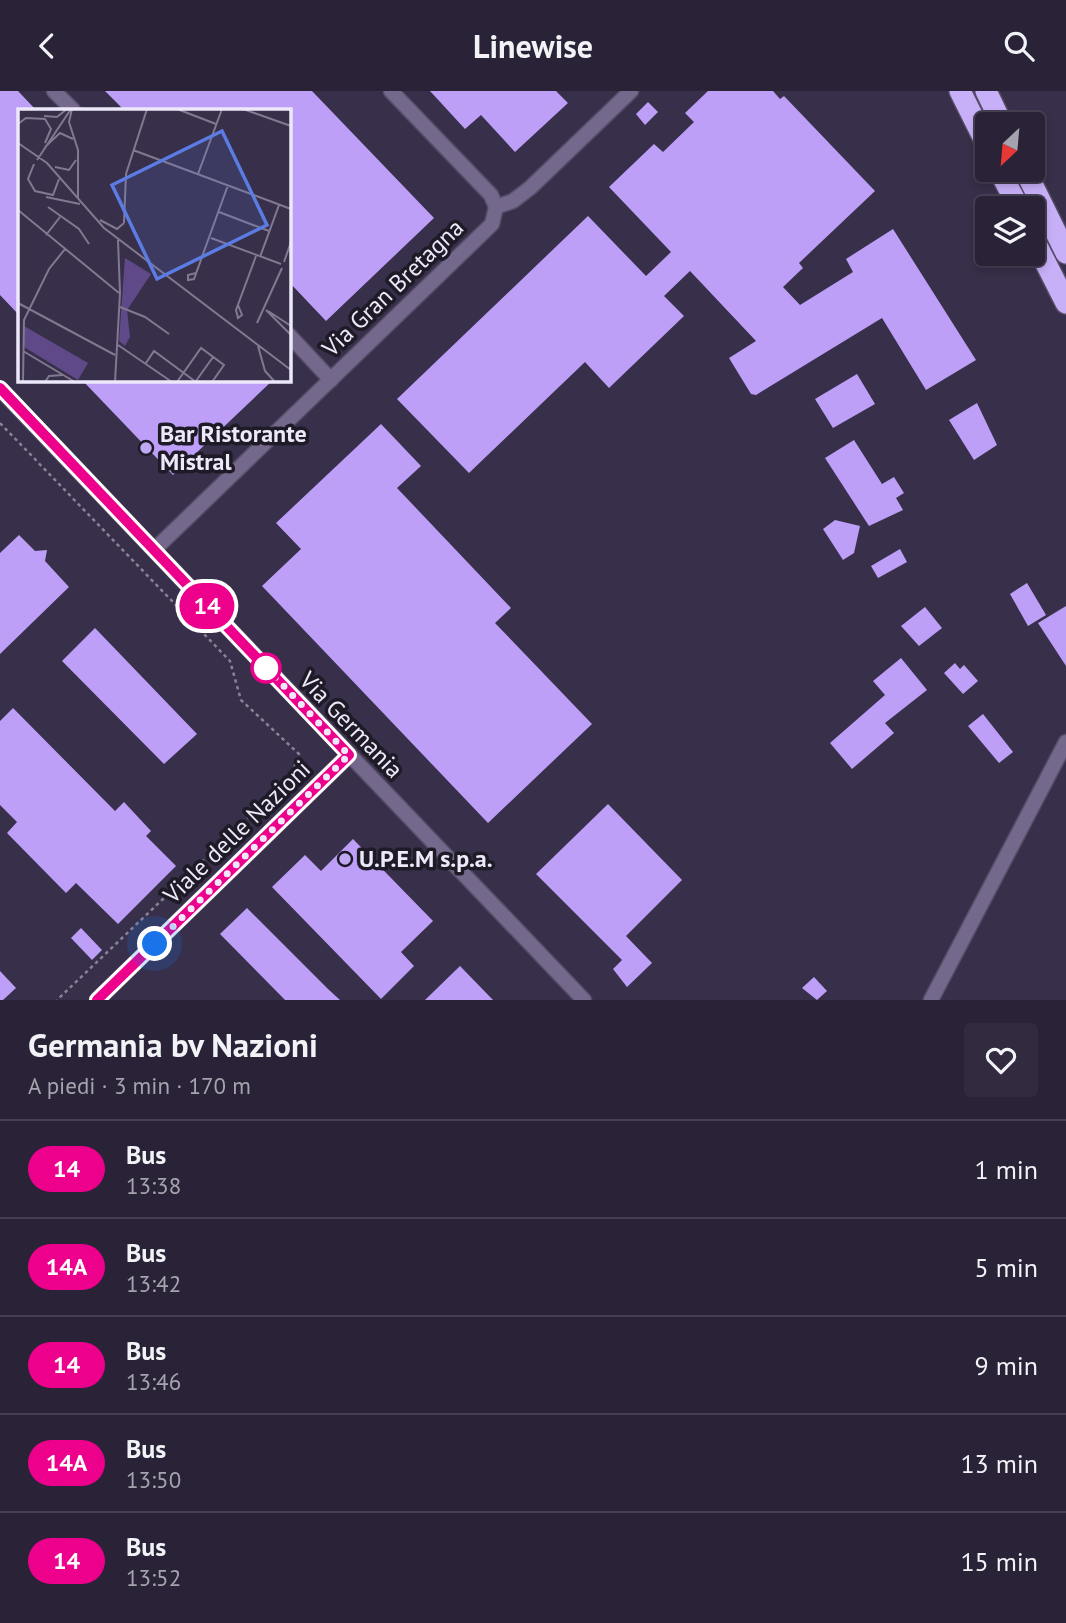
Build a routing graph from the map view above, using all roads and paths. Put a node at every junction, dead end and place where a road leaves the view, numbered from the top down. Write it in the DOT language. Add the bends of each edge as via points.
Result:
graph roads {
  1 [pos="54,91"];
  2 [pos="391,91"];
  3 [pos="631,91"];
  4 [pos="960,91"];
  5 [pos="986,91"];
  6 [pos="72,109"];
  7 [pos="996,112"];
  8 [pos="975,121"];
  9 [pos="1031,182"];
  10 [pos="496,207"];
  11 [pos="1066,253"];
  12 [pos="1045,262"];
  13 [pos="1066,303"];
  14 [pos="290,336"];
  15 [pos="331,380"];
  16 [pos="0,389"];
  17 [pos="0,423"];
  18 [pos="154,550"];
  19 [pos="1066,742"];
  20 [pos="349,755"];
  21 [pos="57,1000"];
  22 [pos="97,1000"];
  23 [pos="584,1000"];
  24 [pos="931,1000"];
  1 -- 6 [label="street"];
  2 -- 10 [label="street" via="491,195"];
  3 -- 10 [label="street" via="530,188"];
  4 -- 8 [label="highway"];
  5 -- 7 [label="highway"];
  9 -- 11 [label="highway"];
  10 -- 15 [label="street, Via Gran Bretagna" via="492,224"];
  12 -- 13 [label="highway"];
  14 -- 15 [label="street"];
  15 -- 18 [label="street, Via Gran Bretagna"];
  16 -- 18 [label="street, Via Germania"];
  17 -- 21 [label="path" via="230,661 241,699 299,754 290,777"];
  18 -- 20 [label="street, Via Germania"];
  19 -- 24 [label="street"];
  20 -- 22 [label="street, Viale delle Nazioni"];
  20 -- 23 [label="street, Via Germania"];
}
